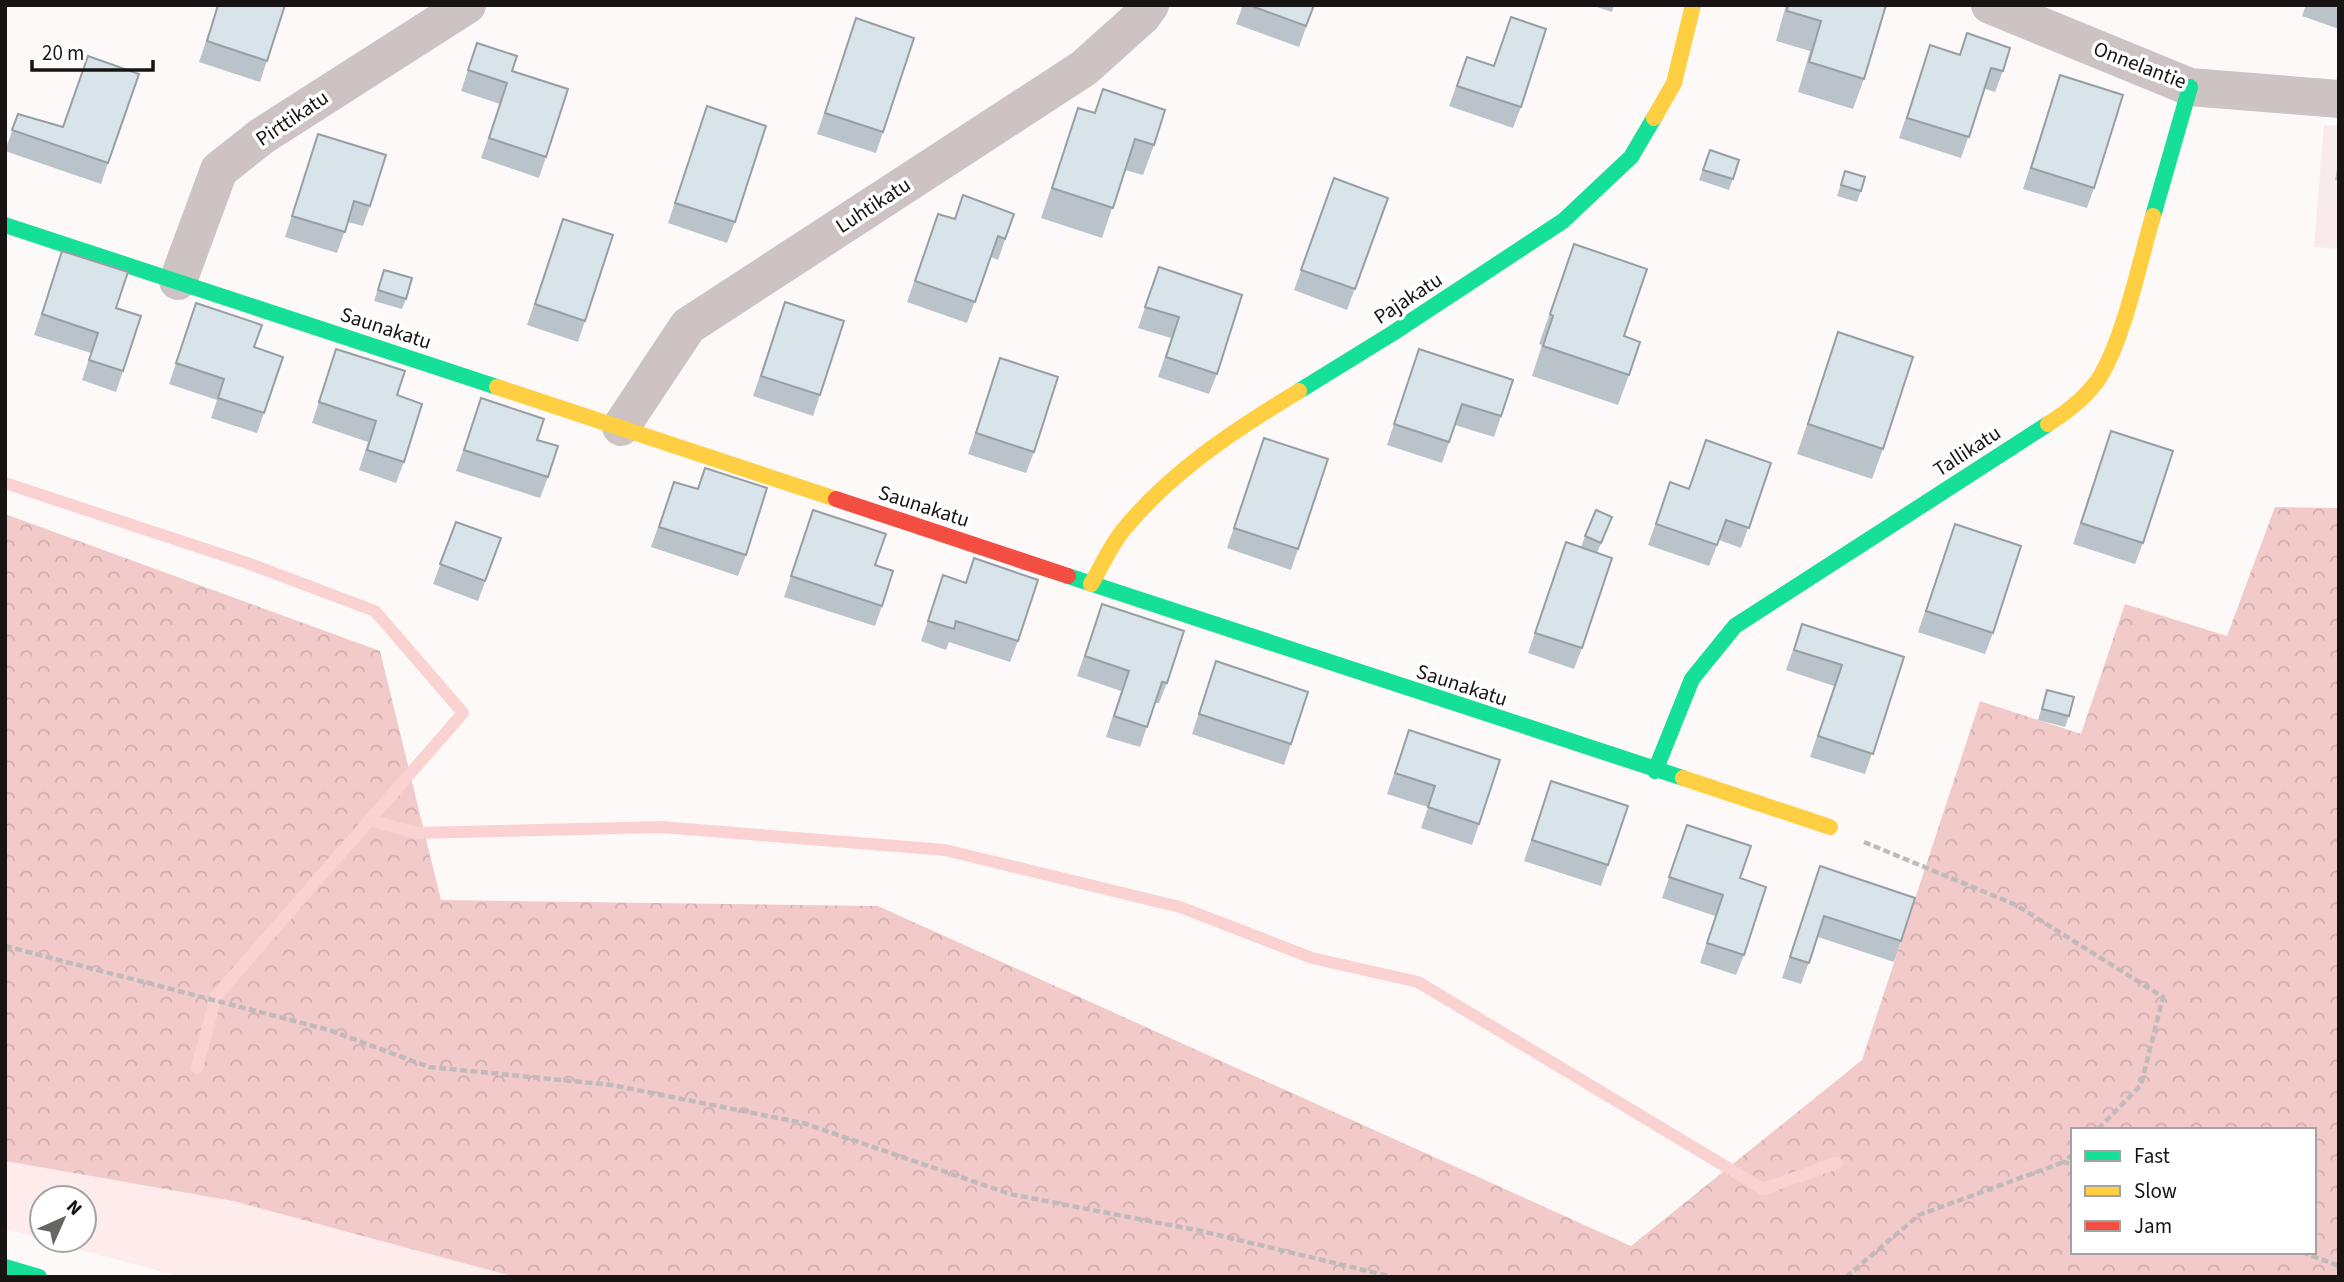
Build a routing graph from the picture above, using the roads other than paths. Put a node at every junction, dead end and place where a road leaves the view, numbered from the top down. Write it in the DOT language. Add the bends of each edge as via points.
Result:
graph roads {
  1 [pos="467,5"];
  2 [pos="1150,5"];
  3 [pos="1693,5"];
  4 [pos="1990,5"];
  5 [pos="2190,87"];
  6 [pos="2339,99"];
  7 [pos="5,225"];
  8 [pos="178,281"];
  9 [pos="621,427"];
  10 [pos="1091,584"];
  11 [pos="1655,771"];
  12 [pos="1830,827"];
  13 [pos="5,1267"];
  14 [pos="39,1277"];
  1 -- 8 [label="street, Pirttikatu" via="261,136 219,170"];
  2 -- 9 [label="street, Luhtikatu" via="1084,68 688,327"];
  3 -- 10 [label="main road, Pajakatu" via="1674,83 1631,157 1563,221 1394,333 1231,432 1154,497 1123,530"];
  4 -- 5 [label="street, Onnelantie"];
  5 -- 6 [label="street, Onnelantie"];
  5 -- 11 [label="main road, Tallikatu" via="2117,339 2099,378 2071,409 1735,626 1692,679"];
  7 -- 8 [label="main road, Saunakatu"];
  8 -- 9 [label="main road, Saunakatu"];
  9 -- 10 [label="main road, Saunakatu"];
  10 -- 11 [label="main road, Saunakatu"];
  11 -- 12 [label="main road, Saunakatu"];
  13 -- 14 [label="main road"];
}
